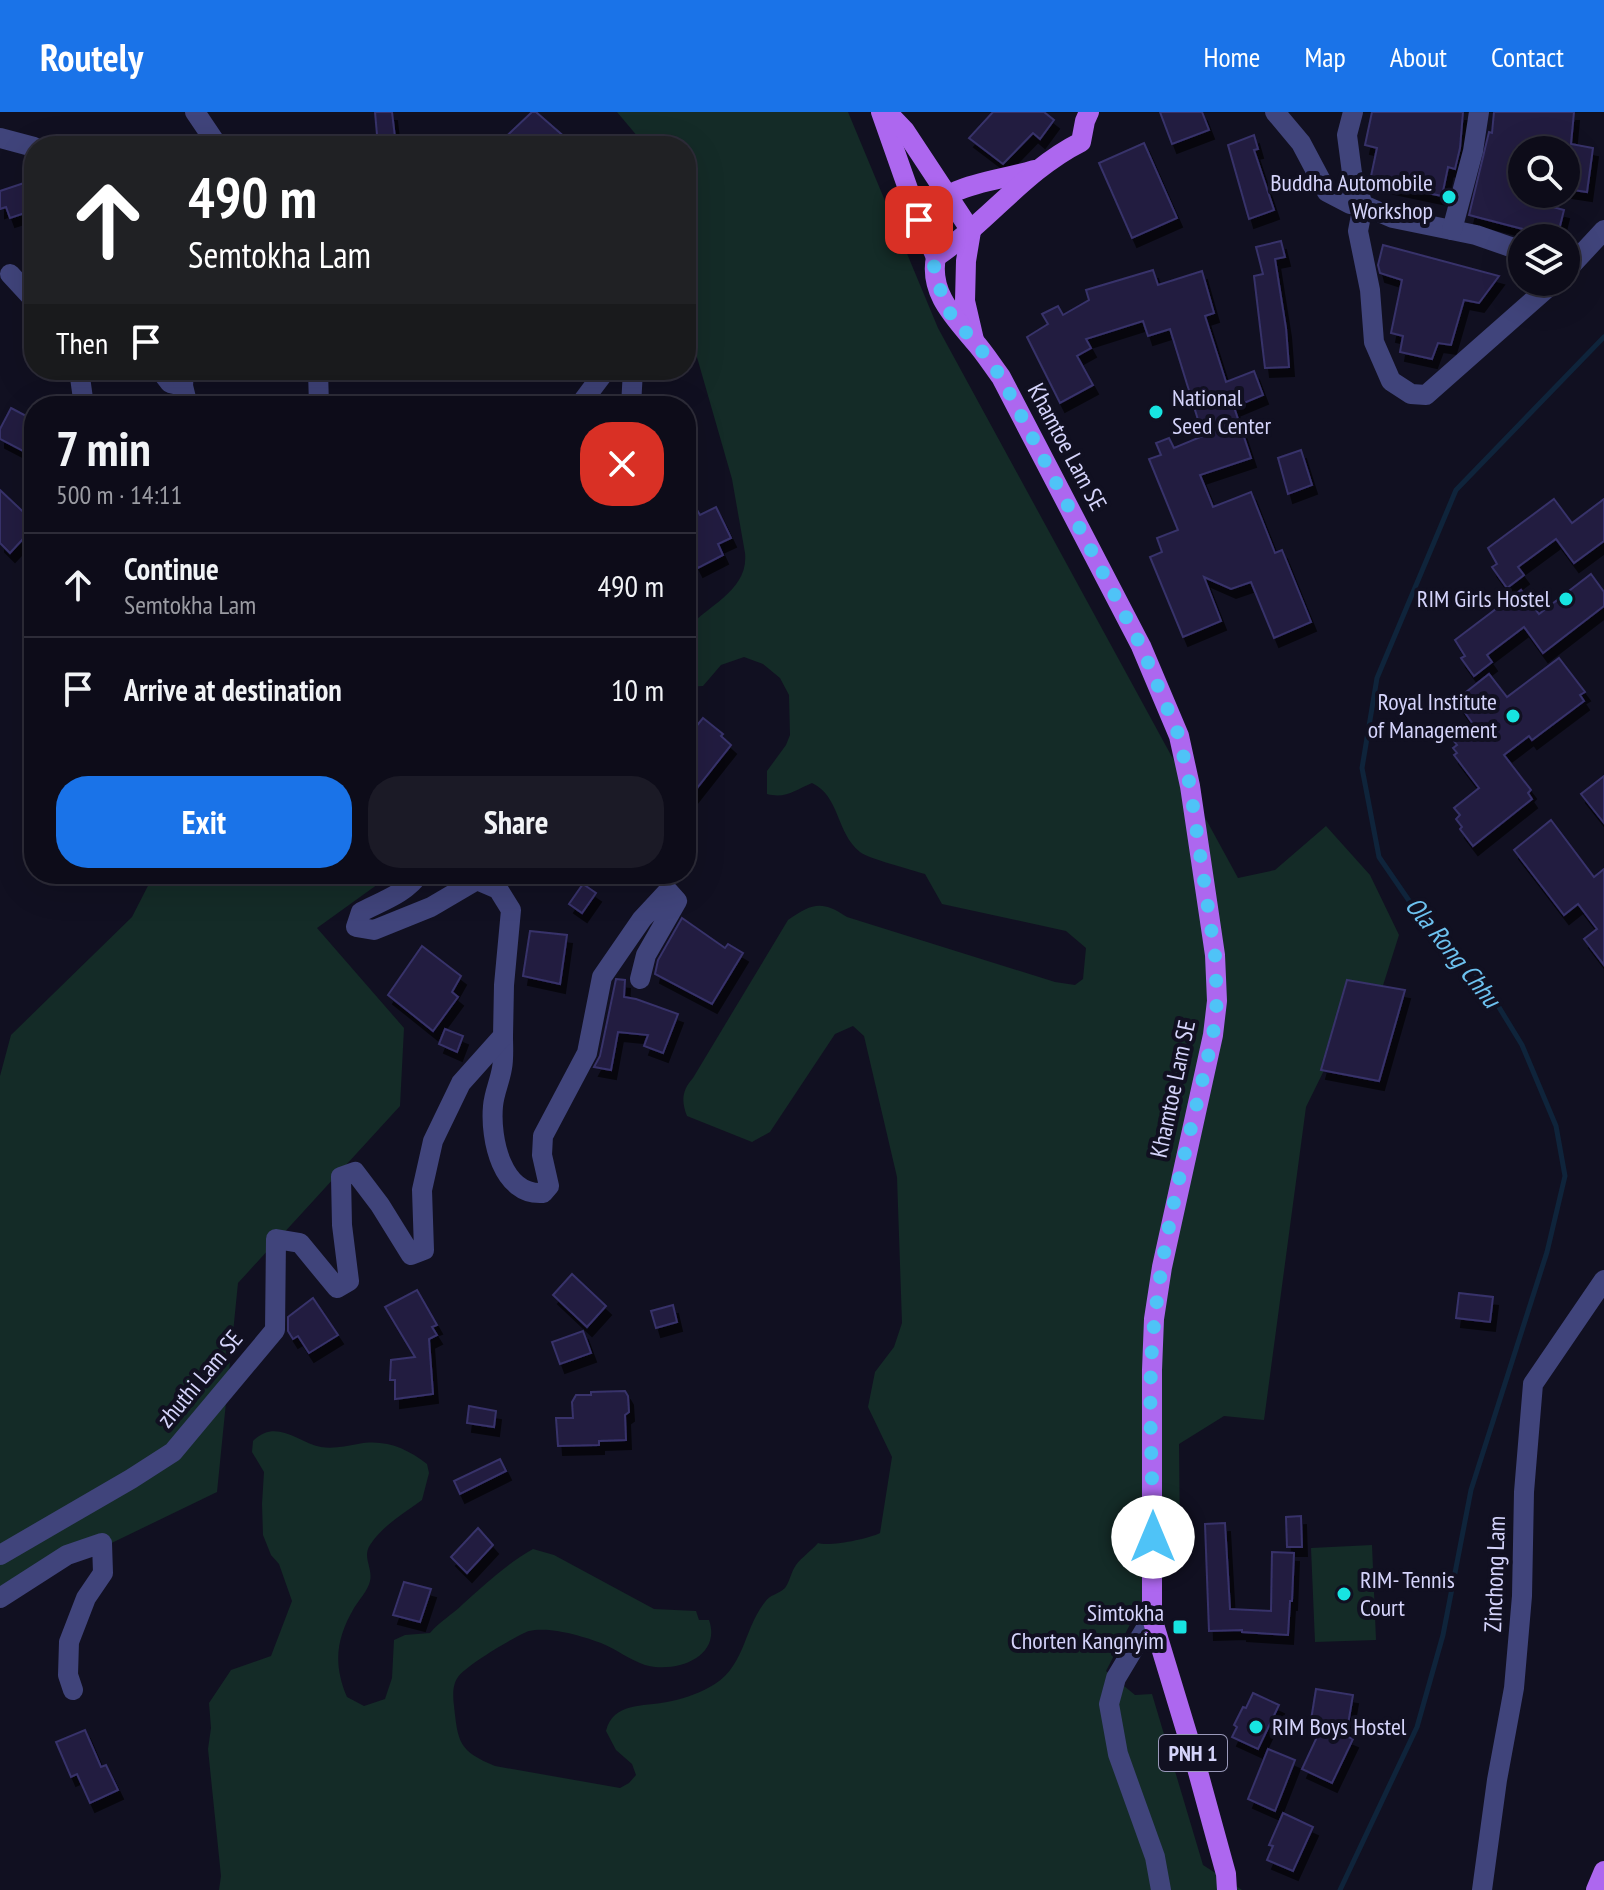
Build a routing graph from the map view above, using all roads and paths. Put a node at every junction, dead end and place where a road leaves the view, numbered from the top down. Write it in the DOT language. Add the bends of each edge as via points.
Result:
graph roads {
  1 [pos="195,112"];
  2 [pos="884,112"];
  3 [pos="1089,112"];
  4 [pos="1275,112"];
  5 [pos="1353,112"];
  6 [pos="1479,112"];
  7 [pos="211,136"];
  8 [pos="0,138"];
  9 [pos="24,144"];
  10 [pos="1038,168"];
  11 [pos="949,195"];
  12 [pos="1363,205"];
  13 [pos="919,220"];
  14 [pos="1452,230"];
  15 [pos="1604,230"];
  16 [pos="971,231"];
  17 [pos="1508,246"];
  18 [pos="1580,254"];
  19 [pos="936,257"];
  20 [pos="5,276"];
  21 [pos="24,292"];
  22 [pos="1538,296"];
  23 [pos="974,340"];
  24 [pos="410,884"];
  25 [pos="470,884"];
  26 [pos="486,884"];
  27 [pos="640,979"];
  28 [pos="503,1036"];
  29 [pos="1604,1280"];
  30 [pos="0,1555"];
  31 [pos="0,1598"];
  32 [pos="1152,1618"];
  33 [pos="73,1690"];
  34 [pos="1604,1871"];
  35 [pos="1161,1890"];
  36 [pos="1227,1890"];
  37 [pos="1482,1890"];
  38 [pos="1596,1890"];
  1 -- 7 [label="street"];
  2 -- 11 [label="main road" via="905,131"];
  2 -- 13 [label="main road"];
  3 -- 10 [label="main road" via="1081,142"];
  4 -- 12 [label="street" via="1301,143 1327,192"];
  5 -- 12 [label="street" via="1347,135"];
  6 -- 14 [label="street"];
  8 -- 9 [label="street"];
  10 -- 11 [label="main road" via="968,185"];
  10 -- 16 [label="main road"];
  11 -- 13 [label="main road"];
  11 -- 16 [label="main road"];
  12 -- 14 [label="street" via="1393,218"];
  12 -- 22 [label="street" via="1358,231 1374,342 1391,381 1411,394 1426,395"];
  13 -- 19 [label="main road, PNH 1"];
  14 -- 17 [label="street"];
  15 -- 18 [label="street"];
  16 -- 19 [label="main road"];
  16 -- 23 [label="main road, Khamtoe Lam SE / PNH 1" via="965,301"];
  19 -- 23 [label="main road, Khamtoe Lam SE / PNH 1" via="933,272 953,320"];
  20 -- 21 [label="street"];
  23 -- 32 [label="main road, Khamtoe Lam SE / PNH 1" via="1001,377 1049,466 1166,702 1190,786 1215,955 1213,1035 1154,1319"];
  24 -- 25 [label="street" via="361,912 356,927 374,930"];
  26 -- 28 [label="street" via="498,889 511,910"];
  27 -- 28 [label="street" via="646,955 677,901 668,891 602,977 587,1053 543,1136 549,1186 543,1193 516,1186 498,1158 493,1107"];
  28 -- 30 [label="street, zhuthi Lam SE" via="461,1083 433,1141 422,1190 424,1250 411,1255 355,1172 341,1177 349,1281 337,1288 300,1243 276,1239 275,1330 173,1452"];
  29 -- 37 [label="street, Zinchong Lam" via="1533,1384 1514,1688"];
  31 -- 33 [label="street" via="67,1555 102,1543 103,1573 86,1598 69,1642"];
  32 -- 35 [label="street" via="1116,1678 1109,1704 1118,1754 1155,1857"];
  32 -- 36 [label="main road, Khamtoe Lam SE / PNH 1"];
  34 -- 38 [label="main road"];
}
